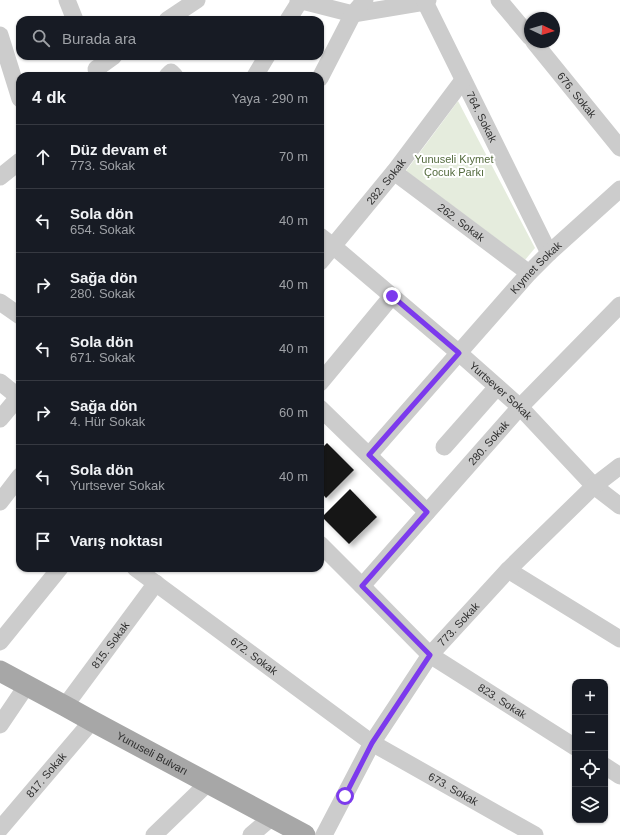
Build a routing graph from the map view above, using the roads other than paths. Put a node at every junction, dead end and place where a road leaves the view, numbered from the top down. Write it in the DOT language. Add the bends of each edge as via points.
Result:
graph roads {
  1 [pos="67,0"];
  2 [pos="197,0"];
  3 [pos="299,0"];
  4 [pos="364,0"];
  5 [pos="500,0"];
  6 [pos="426,1"];
  7 [pos="353,14"];
  8 [pos="73,16"];
  9 [pos="174,16"];
  10 [pos="290,16"];
  11 [pos="524,30"];
  12 [pos="0,35"];
  13 [pos="539,48"];
  14 [pos="107,60"];
  15 [pos="265,60"];
  16 [pos="95,67"];
  17 [pos="257,72"];
  18 [pos="323,72"];
  19 [pos="463,80"];
  20 [pos="16,86"];
  21 [pos="620,148"];
  22 [pos="16,164"];
  23 [pos="394,172"];
  24 [pos="0,177"];
  25 [pos="620,189"];
  26 [pos="326,241"];
  27 [pos="549,253"];
  28 [pos="529,273"];
  29 [pos="392,296"];
  30 [pos="0,302"];
  31 [pos="620,304"];
  32 [pos="16,311"];
  33 [pos="459,353"];
  34 [pos="324,378"];
  35 [pos="0,382"];
  36 [pos="497,387"];
  37 [pos="16,394"];
  38 [pos="16,401"];
  39 [pos="520,407"];
  40 [pos="324,412"];
  41 [pos="0,419"];
  42 [pos="444,447"];
  43 [pos="369,455"];
  44 [pos="620,466"];
  45 [pos="16,483"];
  46 [pos="594,486"];
  47 [pos="0,502"];
  48 [pos="620,506"];
  49 [pos="427,512"];
  50 [pos="324,548"];
  51 [pos="508,570"];
  52 [pos="57,572"];
  53 [pos="141,572"];
  54 [pos="156,583"];
  55 [pos="362,586"];
  56 [pos="620,639"];
  57 [pos="0,642"];
  58 [pos="430,655"];
  59 [pos="0,671"];
  60 [pos="27,685"];
  61 [pos="66,706"];
  62 [pos="92,721"];
  63 [pos="0,725"];
  64 [pos="372,743"];
  65 [pos="572,745"];
  66 [pos="608,768"];
  67 [pos="620,776"];
  68 [pos="208,783"];
  69 [pos="272,818"];
  70 [pos="0,829"];
  71 [pos="154,835"];
  72 [pos="251,835"];
  73 [pos="305,835"];
  74 [pos="324,835"];
  75 [pos="535,835"];
  1 -- 8 [label="street"];
  2 -- 9 [label="street"];
  3 -- 7 [label="street"];
  3 -- 10 [label="street"];
  4 -- 7 [label="street"];
  5 -- 11 [label="street"];
  6 -- 7 [label="street"];
  6 -- 19 [label="street, 764. Sokak"];
  7 -- 18 [label="street"];
  12 -- 20 [label="street"];
  13 -- 21 [label="street, 676. Sokak"];
  14 -- 16 [label="street"];
  15 -- 17 [label="street"];
  19 -- 23 [label="street, 282. Sokak"];
  19 -- 27 [label="street, 764. Sokak"];
  22 -- 24 [label="street"];
  23 -- 26 [label="street, 282. Sokak"];
  23 -- 28 [label="street, 262. Sokak"];
  25 -- 27 [label="street, Kıymet Sokak"];
  26 -- 29 [label="street, Yurtsever Sokak"];
  27 -- 28 [label="street, Kıymet Sokak"];
  28 -- 33 [label="street, Kıymet Sokak"];
  29 -- 33 [label="street, Yurtsever Sokak"];
  29 -- 34 [label="street"];
  30 -- 32 [label="street"];
  31 -- 39 [label="street, 280. Sokak"];
  33 -- 36 [label="street, Yurtsever Sokak"];
  33 -- 43 [label="street, Kıymet Sokak"];
  35 -- 37 [label="street"];
  36 -- 39 [label="street, Yurtsever Sokak"];
  36 -- 42 [label="street"];
  38 -- 41 [label="street"];
  39 -- 46 [label="street, Yurtsever Sokak"];
  39 -- 49 [label="street, 280. Sokak"];
  40 -- 43 [label="street"];
  43 -- 49 [label="street"];
  44 -- 46 [label="street, 773. Sokak"];
  45 -- 47 [label="street"];
  46 -- 48 [label="street, Yurtsever Sokak"];
  46 -- 51 [label="street, 773. Sokak"];
  49 -- 55 [label="street, 280. Sokak"];
  50 -- 55 [label="street, 823. Sokak"];
  51 -- 56 [label="street"];
  51 -- 58 [label="street, 773. Sokak"];
  52 -- 57 [label="street"];
  53 -- 54 [label="street, 672. Sokak"];
  54 -- 61 [label="street, 815. Sokak"];
  54 -- 64 [label="street, 672. Sokak"];
  55 -- 58 [label="street, 823. Sokak"];
  58 -- 64 [label="street, 773. Sokak"];
  58 -- 65 [label="street, 823. Sokak"];
  59 -- 60 [label="main road, Yunuseli Bulvarı"];
  60 -- 61 [label="main road, Yunuseli Bulvarı"];
  60 -- 63 [label="street"];
  61 -- 62 [label="main road, Yunuseli Bulvarı"];
  62 -- 68 [label="main road, Yunuseli Bulvarı"];
  62 -- 70 [label="street, 817. Sokak"];
  64 -- 74 [label="street, 773. Sokak"];
  64 -- 75 [label="street, 673. Sokak"];
  66 -- 67 [label="street"];
  68 -- 69 [label="main road, Yunuseli Bulvarı"];
  68 -- 71 [label="street"];
  69 -- 72 [label="street"];
  69 -- 73 [label="main road, Yunuseli Bulvarı"];
}
